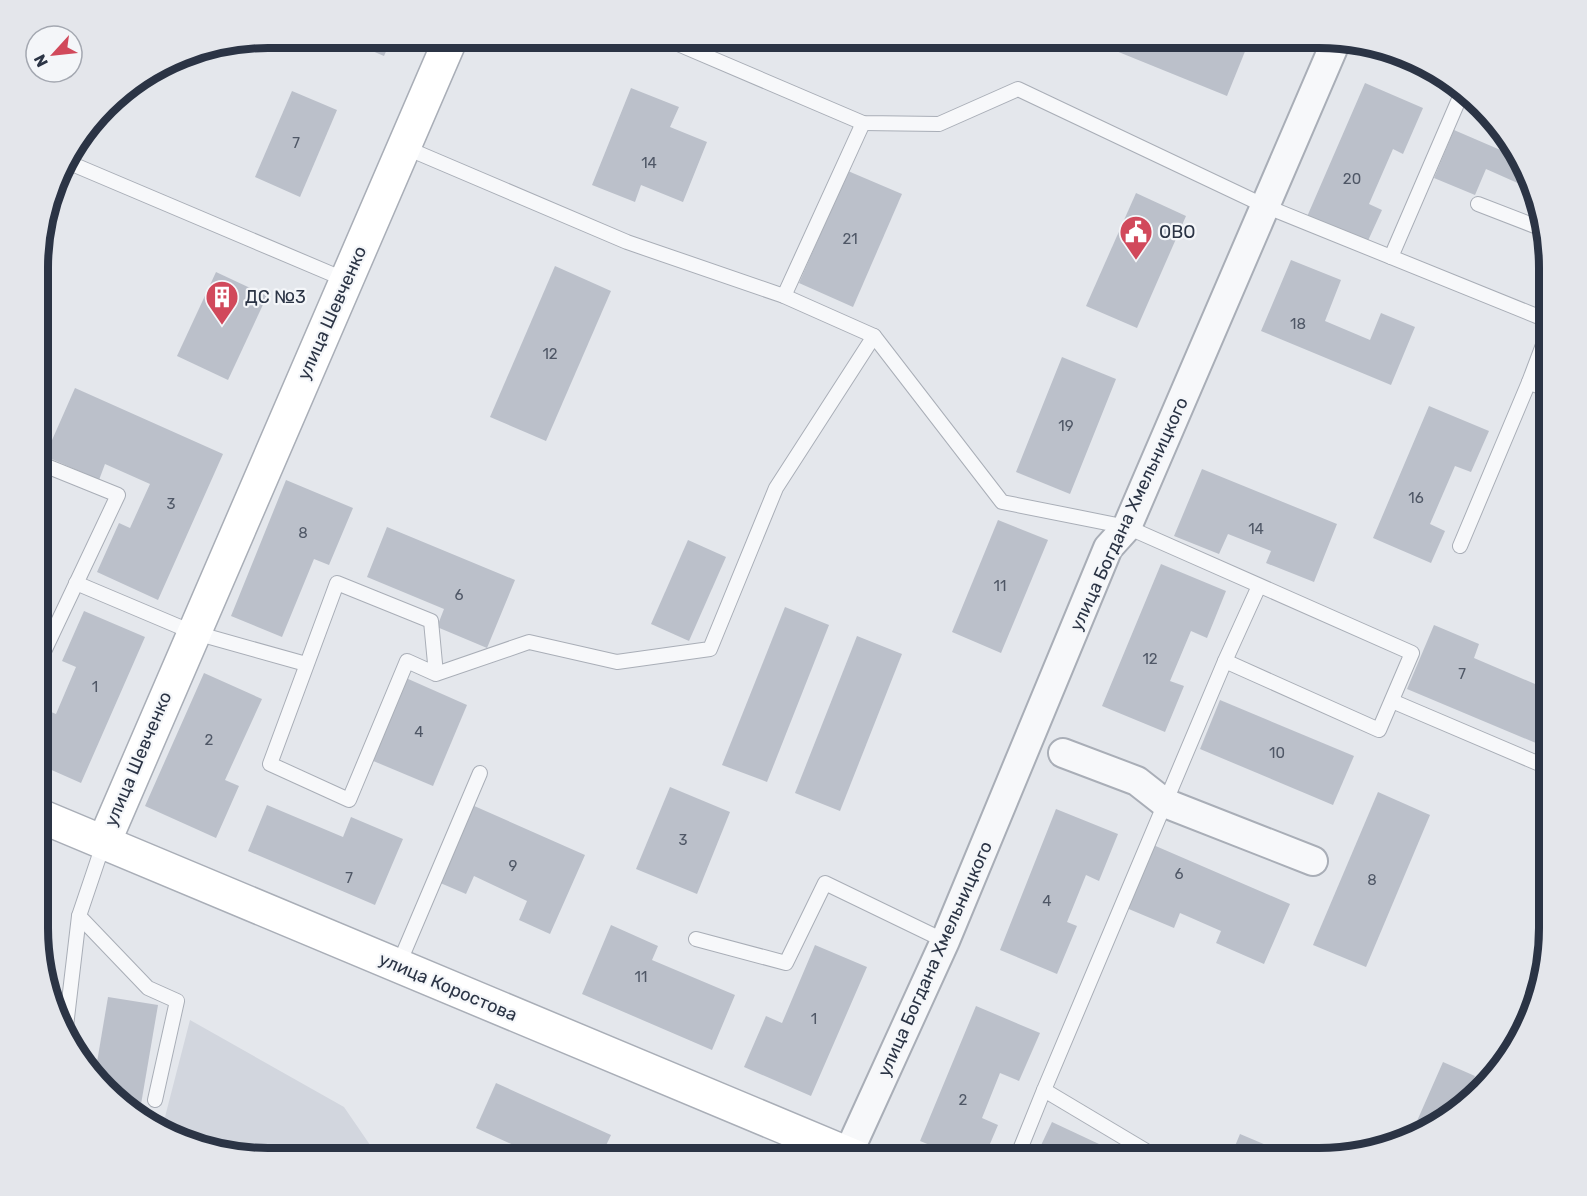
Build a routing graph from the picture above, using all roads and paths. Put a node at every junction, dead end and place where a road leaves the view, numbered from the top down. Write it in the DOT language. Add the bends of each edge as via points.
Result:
graph roads {
  1 [pos="448,48"];
  2 [pos="448,48"];
  3 [pos="687,48"];
  4 [pos="1333,48"];
  5 [pos="1459,99"];
  6 [pos="862,123"];
  7 [pos="404,147"];
  8 [pos="74,164"];
  9 [pos="1478,204"];
  10 [pos="1265,206"];
  11 [pos="1535,226"];
  12 [pos="1391,257"];
  13 [pos="346,280"];
  14 [pos="784,296"];
  15 [pos="1539,317"];
  16 [pos="874,336"];
  17 [pos="1539,356"];
  18 [pos="1529,382"];
  19 [pos="1539,386"];
  20 [pos="48,467"];
  21 [pos="1127,527"];
  22 [pos="1460,546"];
  23 [pos="76,583"];
  24 [pos="1259,586"];
  25 [pos="192,632"];
  26 [pos="48,643"];
  27 [pos="1225,661"];
  28 [pos="306,664"];
  29 [pos="436,674"];
  30 [pos="1392,701"];
  31 [pos="1063,753"];
  32 [pos="1539,764"];
  33 [pos="480,773"];
  34 [pos="1165,803"];
  35 [pos="48,819"];
  36 [pos="104,842"];
  37 [pos="1313,861"];
  38 [pos="79,916"];
  39 [pos="696,939"];
  40 [pos="945,941"];
  41 [pos="398,966"];
  42 [pos="67,1017"];
  43 [pos="1044,1090"];
  44 [pos="155,1100"];
  45 [pos="829,1148"];
  46 [pos="854,1148"];
  47 [pos="1021,1148"];
  48 [pos="1141,1148"];
  1 -- 7 [label="street, улица Шевченко"];
  2 -- 36 [label="main road, улица Шевченко"];
  3 -- 6 [label="lane"];
  4 -- 10 [label="street, улица Богдана Хмельницкого"];
  5 -- 12 [label="lane"];
  6 -- 10 [label="lane" via="939,124 1018,89"];
  6 -- 14 [label="lane"];
  7 -- 13 [label="street, улица Шевченко"];
  7 -- 14 [label="lane" via="627,242"];
  8 -- 13 [label="lane"];
  9 -- 11 [label="lane"];
  10 -- 12 [label="lane"];
  10 -- 21 [label="street, улица Богдана Хмельницкого"];
  12 -- 15 [label="lane"];
  13 -- 25 [label="street, улица Шевченко"];
  14 -- 16 [label="lane"];
  16 -- 21 [label="lane" via="1002,502"];
  16 -- 29 [label="lane" via="776,488 710,650 617,662 529,642"];
  17 -- 18 [label="lane"];
  18 -- 19 [label="lane"];
  18 -- 22 [label="lane"];
  20 -- 23 [label="lane" via="118,495"];
  21 -- 24 [label="lane"];
  21 -- 40 [label="street, улица Богдана Хмельницкого" via="1108,548"];
  23 -- 25 [label="lane"];
  23 -- 26 [label="lane"];
  24 -- 27 [label="lane"];
  24 -- 30 [label="lane" via="1412,653"];
  25 -- 28 [label="lane"];
  25 -- 36 [label="street, улица Шевченко"];
  27 -- 30 [label="lane" via="1379,730"];
  27 -- 34 [label="lane"];
  28 -- 29 [label="lane" via="337,583 431,621"];
  28 -- 29 [label="lane" via="270,764 349,800 407,661"];
  30 -- 32 [label="lane"];
  31 -- 34 [label="street" via="1137,781"];
  33 -- 41 [label="lane"];
  34 -- 37 [label="street"];
  34 -- 43 [label="lane"];
  35 -- 36 [label="main road, улица Коростова"];
  36 -- 38 [label="lane"];
  36 -- 41 [label="main road, улица Коростова"];
  38 -- 42 [label="lane"];
  38 -- 44 [label="lane" via="148,988 177,1001"];
  39 -- 40 [label="lane" via="786,963 825,883"];
  40 -- 46 [label="street, улица Богдана Хмельницкого"];
  41 -- 45 [label="main road, улица Коростова"];
  43 -- 47 [label="lane"];
  43 -- 48 [label="lane"];
}
